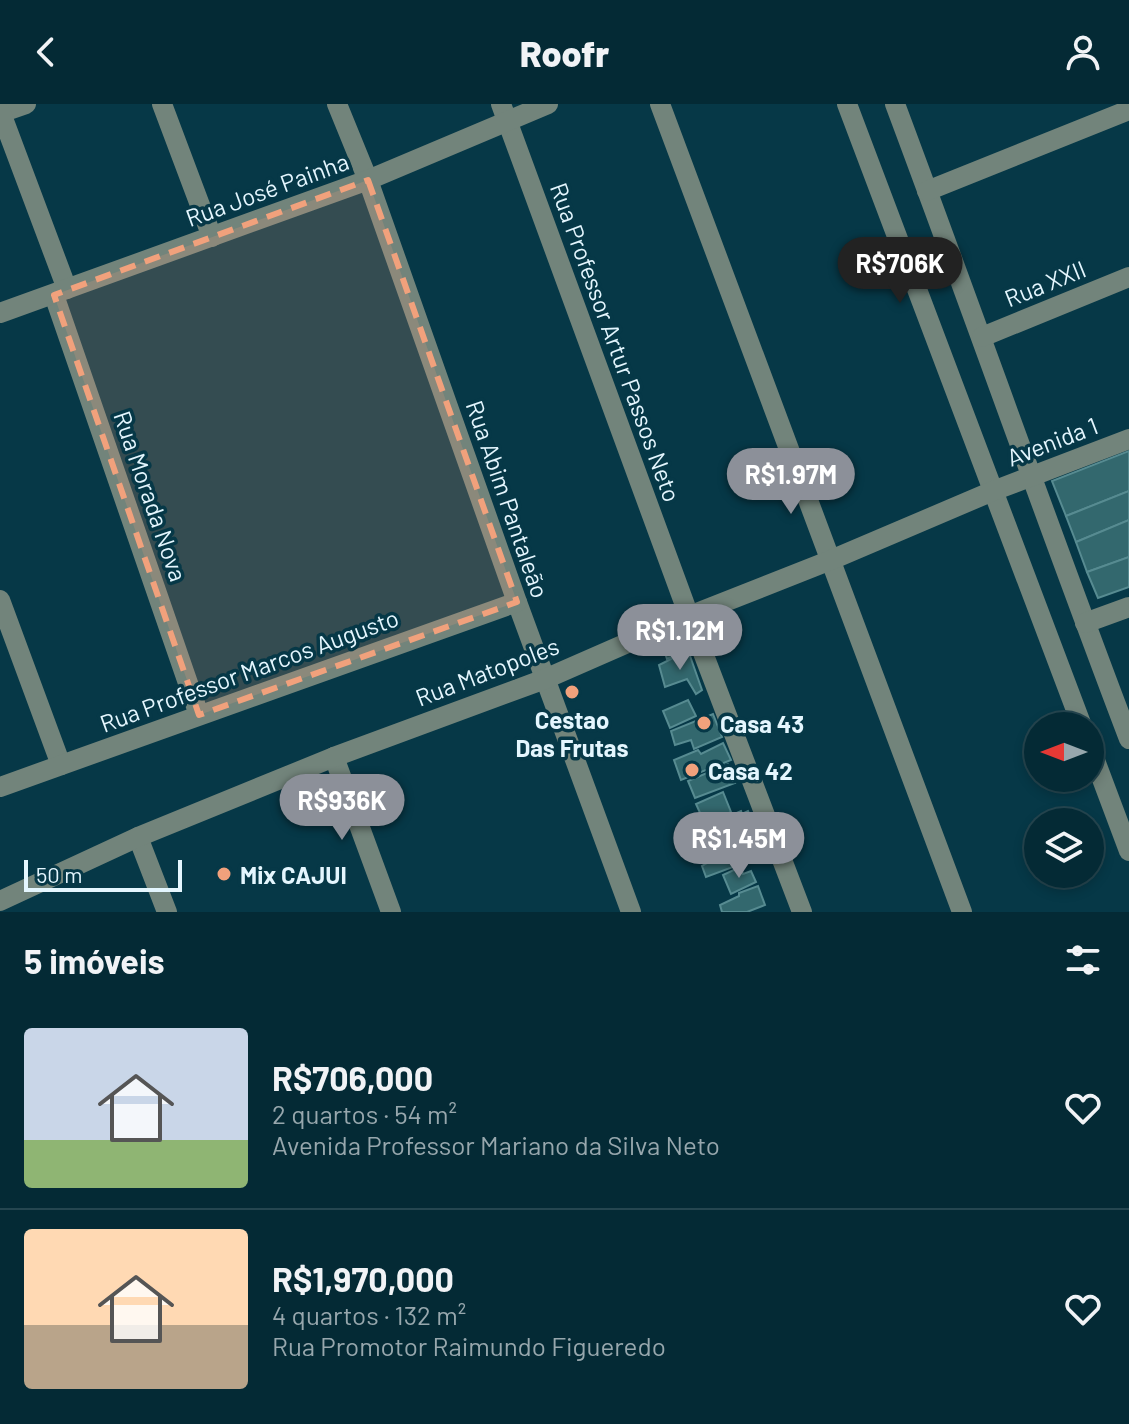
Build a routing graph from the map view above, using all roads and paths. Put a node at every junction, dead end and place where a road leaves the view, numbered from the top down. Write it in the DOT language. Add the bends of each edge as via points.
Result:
graph roads {
  1 [pos="26,104"];
  2 [pos="162,104"];
  3 [pos="337,104"];
  4 [pos="548,104"];
  5 [pos="660,104"];
  6 [pos="847,104"];
  7 [pos="895,104"];
  8 [pos="1129,110"];
  9 [pos="0,113"];
  10 [pos="504,113"];
  11 [pos="368,180"];
  12 [pos="927,191"];
  13 [pos="212,237"];
  14 [pos="1129,277"];
  15 [pos="60,292"];
  16 [pos="0,313"];
  17 [pos="982,337"];
  18 [pos="1129,439"];
  19 [pos="1033,477"];
  20 [pos="993,491"];
  21 [pos="831,560"];
  22 [pos="0,600"];
  23 [pos="517,602"];
  24 [pos="1129,607"];
  25 [pos="689,616"];
  26 [pos="1085,623"];
  27 [pos="545,679"];
  28 [pos="1077,712"];
  29 [pos="199,715"];
  30 [pos="1129,739"];
  31 [pos="334,757"];
  32 [pos="61,765"];
  33 [pos="1104,784"];
  34 [pos="0,787"];
  35 [pos="138,837"];
  36 [pos="1129,851"];
  37 [pos="0,901"];
  38 [pos="167,912"];
  39 [pos="391,912"];
  40 [pos="631,912"];
  41 [pos="802,912"];
  42 [pos="962,912"];
  1 -- 9 [label="street"];
  2 -- 13 [label="street"];
  3 -- 11 [label="street, Rua Abim Pantaleão"];
  4 -- 10 [label="street, Rua José Painha"];
  5 -- 21 [label="street"];
  6 -- 20 [label="street"];
  7 -- 12 [label="street"];
  8 -- 12 [label="street"];
  9 -- 15 [label="street, Rua Morada Nova"];
  10 -- 11 [label="street, Rua José Painha"];
  10 -- 25 [label="street, Rua Professor Artur Passos Neto"];
  11 -- 13 [label="street, Rua José Painha"];
  11 -- 23 [label="street, Rua Abim Pantaleão"];
  12 -- 17 [label="street"];
  13 -- 15 [label="street, Rua José Painha"];
  14 -- 17 [label="street, Rua XXII"];
  15 -- 16 [label="street, Rua José Painha"];
  15 -- 29 [label="street, Rua Morada Nova"];
  17 -- 19 [label="street"];
  18 -- 19 [label="street, Avenida 1"];
  19 -- 20 [label="street, Avenida 1"];
  19 -- 26 [label="street"];
  20 -- 21 [label="street, Rua Matopoles"];
  20 -- 28 [label="street"];
  21 -- 25 [label="street, Rua Matopoles"];
  21 -- 42 [label="street"];
  22 -- 32 [label="street"];
  23 -- 27 [label="street, Rua Abim Pantaleão"];
  23 -- 29 [label="street, Rua Professor Marcos Augusto"];
  24 -- 26 [label="street"];
  25 -- 27 [label="street, Rua Matopoles"];
  25 -- 41 [label="street, Rua Professor Artur Passos Neto"];
  26 -- 30 [label="street"];
  27 -- 31 [label="street, Rua Matopoles"];
  27 -- 40 [label="street, Rua Abim Pantaleão"];
  29 -- 32 [label="street, Rua Professor Marcos Augusto"];
  31 -- 35 [label="street, Rua Matopoles"];
  31 -- 39 [label="street"];
  32 -- 34 [label="street, Rua Professor Marcos Augusto"];
  33 -- 36 [label="street"];
  35 -- 37 [label="street, Rua Matopoles"];
  35 -- 38 [label="street"];
}
